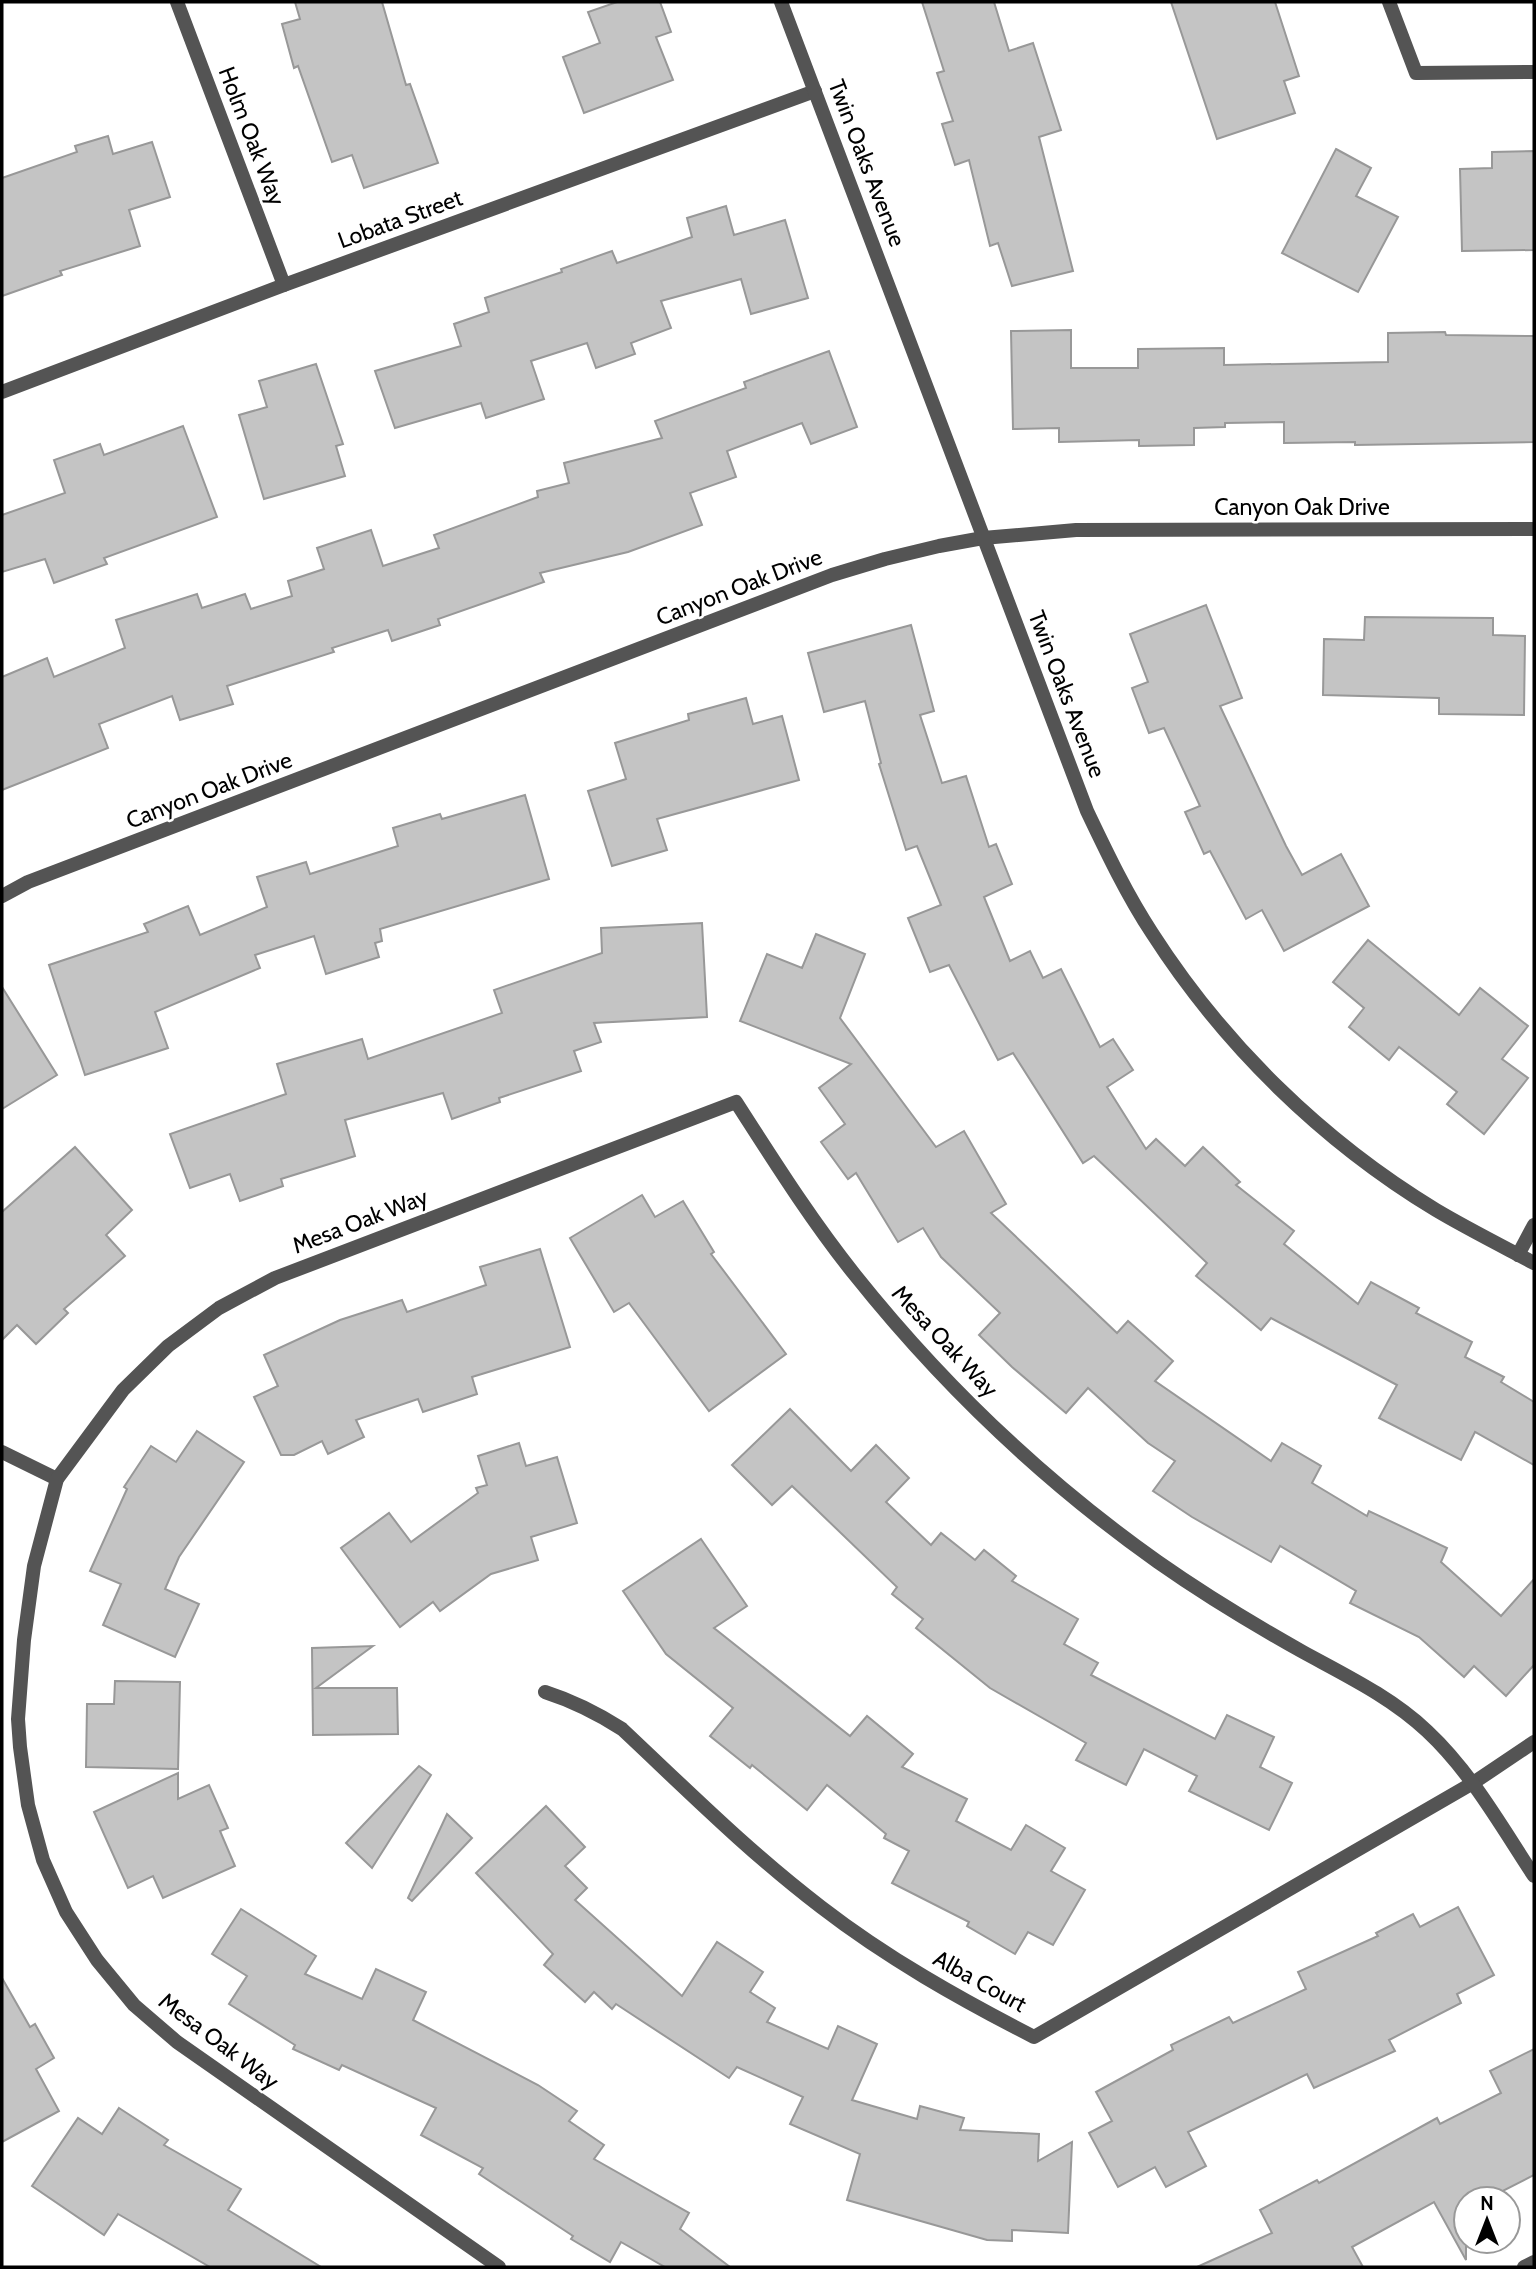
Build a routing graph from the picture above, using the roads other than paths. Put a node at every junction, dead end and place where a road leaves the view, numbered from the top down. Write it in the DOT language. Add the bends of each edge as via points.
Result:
graph roads {
  1 [pos="177,2"];
  2 [pos="781,2"];
  3 [pos="1389,2"];
  4 [pos="1534,72"];
  5 [pos="815,91"];
  6 [pos="284,285"];
  7 [pos="2,392"];
  8 [pos="1534,529"];
  9 [pos="983,538"];
  10 [pos="2,896"];
  11 [pos="1534,1225"];
  12 [pos="1518,1255"];
  13 [pos="1534,1263"];
  14 [pos="2,1452"];
  15 [pos="57,1479"];
  16 [pos="545,1692"];
  17 [pos="1534,1742"];
  18 [pos="1473,1783"];
  19 [pos="1534,1876"];
  20 [pos="1534,2262"];
  21 [pos="499,2267"];
  22 [pos="1524,2267"];
  1 -- 6 [label="street, Holm Oak Way"];
  2 -- 5 [label="street, Twin Oaks Avenue"];
  3 -- 4 [label="street" via="1416,73"];
  5 -- 6 [label="street, Lobata Street"];
  5 -- 9 [label="street, Twin Oaks Avenue"];
  6 -- 7 [label="street, Lobata Street"];
  8 -- 9 [label="street, Canyon Oak Drive" via="1076,530"];
  9 -- 10 [label="street, Canyon Oak Drive" via="898,555 832,575 28,882"];
  9 -- 12 [label="street, Twin Oaks Avenue" via="1087,811 1128,893 1181,976 1251,1060 1328,1132 1436,1210"];
  11 -- 12 [label="street"];
  12 -- 13 [label="street, Twin Oaks Avenue"];
  14 -- 15 [label="street"];
  15 -- 18 [label="street, Mesa Oak Way" via="123,1390 168,1346 219,1308 275,1278 736,1102 854,1275 922,1354 996,1429 1158,1562 1245,1620 1377,1693 1424,1728"];
  15 -- 21 [label="street, Mesa Oak Way" via="34,1566 23,1640 19,1719 27,1805 43,1860 66,1912 97,1960 134,2004 177,2042"];
  16 -- 18 [label="street, Alba Court" via="580,1704 622,1730 821,1907 892,1957 1034,2037"];
  17 -- 18 [label="street, Alba Court"];
  18 -- 19 [label="street"];
  20 -- 22 [label="street"];
}
